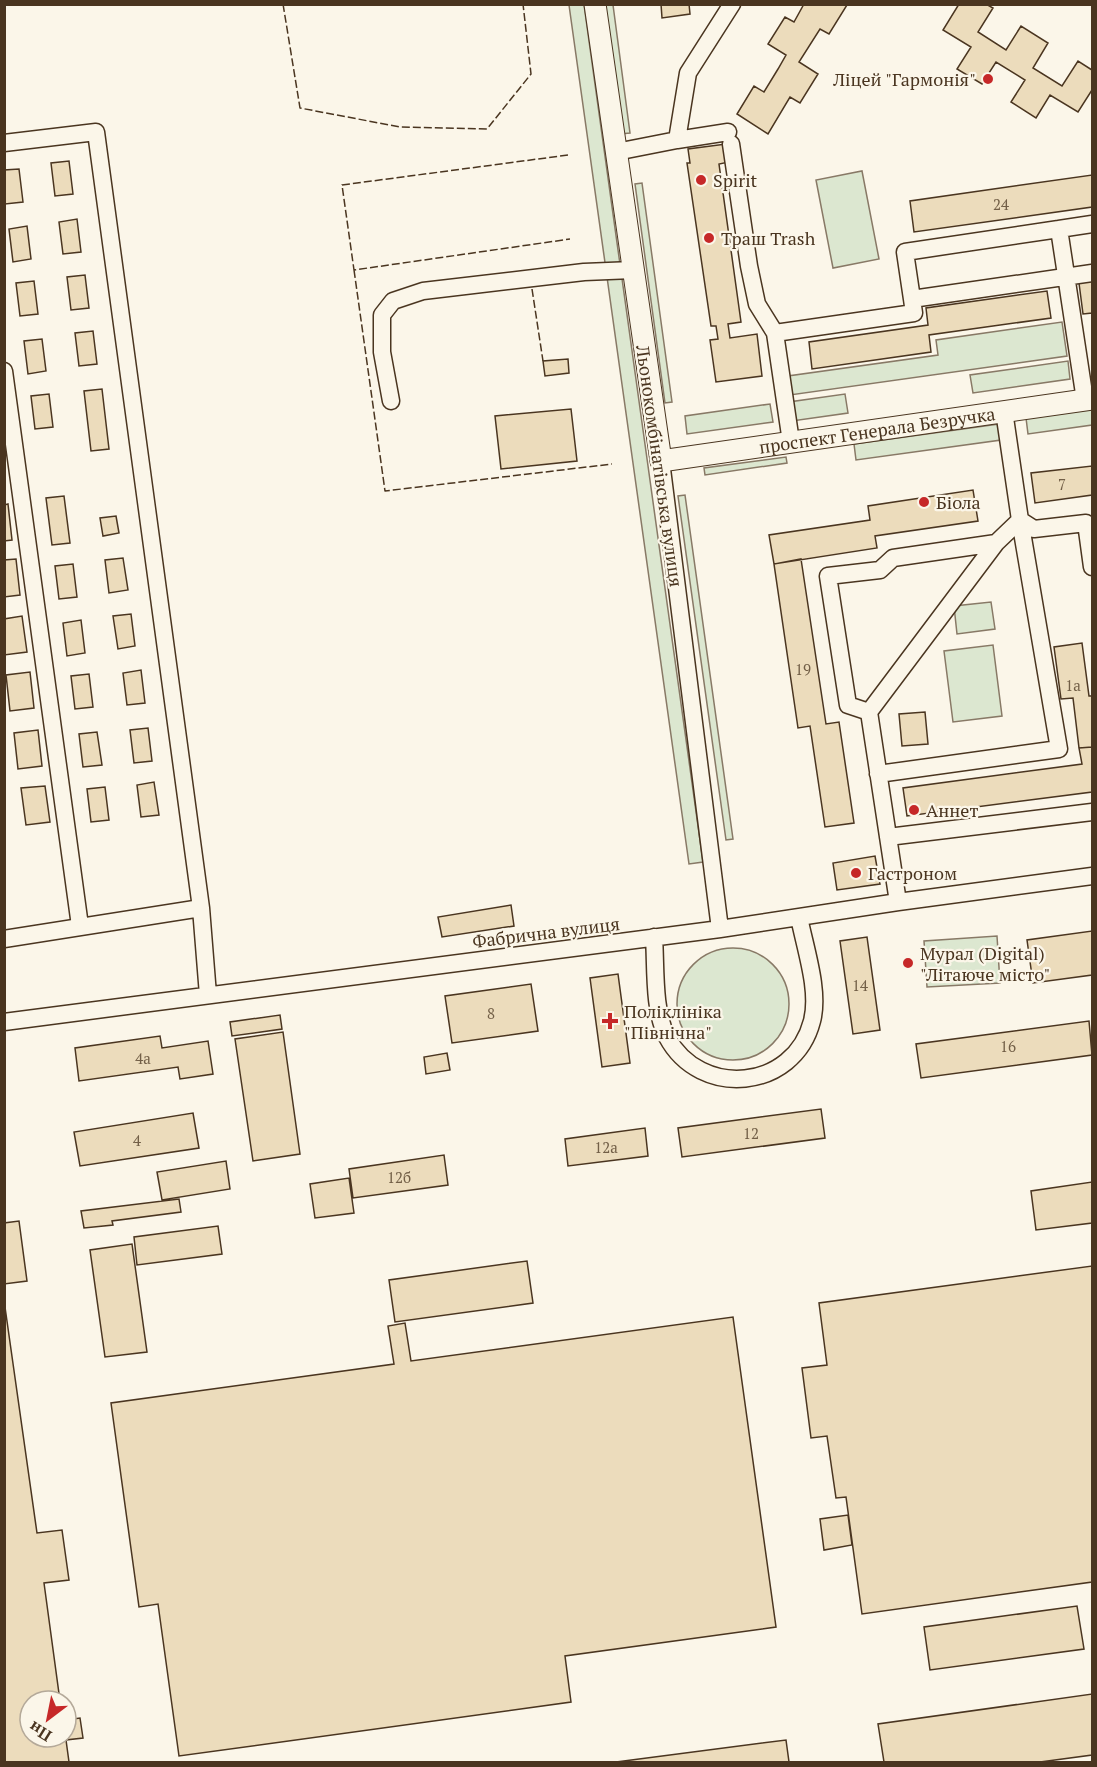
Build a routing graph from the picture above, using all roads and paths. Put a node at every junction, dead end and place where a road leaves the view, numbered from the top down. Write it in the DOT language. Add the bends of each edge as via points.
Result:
graph roads {
  1 [pos="595,4"];
  2 [pos="732,4"];
  3 [pos="677,140"];
  4 [pos="4,143"];
  5 [pos="616,152"];
  6 [pos="1092,225"];
  7 [pos="1059,229"];
  8 [pos="633,270"];
  9 [pos="1092,273"];
  10 [pos="1066,277"];
  11 [pos="912,299"];
  12 [pos="775,333"];
  13 [pos="4,371"];
  14 [pos="1089,400"];
  15 [pos="391,401"];
  16 [pos="1004,411"];
  17 [pos="790,442"];
  18 [pos="661,461"];
  19 [pos="1020,520"];
  20 [pos="1089,522"];
  21 [pos="996,543"];
  22 [pos="1092,567"];
  23 [pos="869,712"];
  24 [pos="878,774"];
  25 [pos="1092,812"];
  26 [pos="888,837"];
  27 [pos="1092,876"];
  28 [pos="898,902"];
  29 [pos="201,908"];
  30 [pos="799,917"];
  31 [pos="80,926"];
  32 [pos="720,929"];
  33 [pos="654,937"];
  34 [pos="4,939"];
  35 [pos="208,995"];
  36 [pos="4,1022"];
  1 -- 5 [label="main road, Льонокомбінатівська вулиця"];
  2 -- 3 [label="street" via="688,73"];
  3 -- 5 [label="street"];
  3 -- 12 [label="street" via="729,138 757,304"];
  4 -- 29 [label="street" via="96,132"];
  5 -- 8 [label="main road, Льонокомбінатівська вулиця"];
  6 -- 7 [label="street"];
  7 -- 10 [label="street"];
  7 -- 11 [label="street" via="905,252"];
  8 -- 15 [label="street" via="423,291 393,302 382,315 382,352"];
  8 -- 18 [label="main road, Льонокомбінатівська вулиця"];
  9 -- 10 [label="street"];
  10 -- 11 [label="street"];
  10 -- 14 [label="street"];
  11 -- 12 [label="street" via="914,313"];
  12 -- 17 [label="street"];
  13 -- 31 [label="street"];
  14 -- 16 [label="main road, проспект Генерала Безручка"];
  16 -- 17 [label="main road, проспект Генерала Безручка"];
  16 -- 19 [label="street"];
  17 -- 18 [label="main road, проспект Генерала Безручка"];
  18 -- 32 [label="street, Льонокомбінатівська вулиця"];
  19 -- 20 [label="street" via="1034,529"];
  19 -- 21 [label="street"];
  19 -- 24 [label="street" via="1059,749"];
  20 -- 22 [label="street"];
  21 -- 23 [label="street"];
  21 -- 23 [label="street" via="893,558 880,570 828,576 848,705"];
  23 -- 24 [label="street"];
  24 -- 26 [label="street"];
  25 -- 26 [label="street"];
  26 -- 28 [label="street"];
  27 -- 28 [label="street, Фабрична вулиця"];
  28 -- 30 [label="street, Фабрична вулиця"];
  29 -- 31 [label="street"];
  29 -- 35 [label="street"];
  30 -- 32 [label="street, Фабрична вулиця"];
  30 -- 33 [label="street" via="814,994 812,1021 792,1056 770,1072 743,1079 704,1072 672,1046 658,1008"];
  31 -- 34 [label="street"];
  32 -- 33 [label="street, Фабрична вулиця"];
  33 -- 35 [label="street, Фабрична вулиця"];
  35 -- 36 [label="street, Фабрична вулиця"];
}
